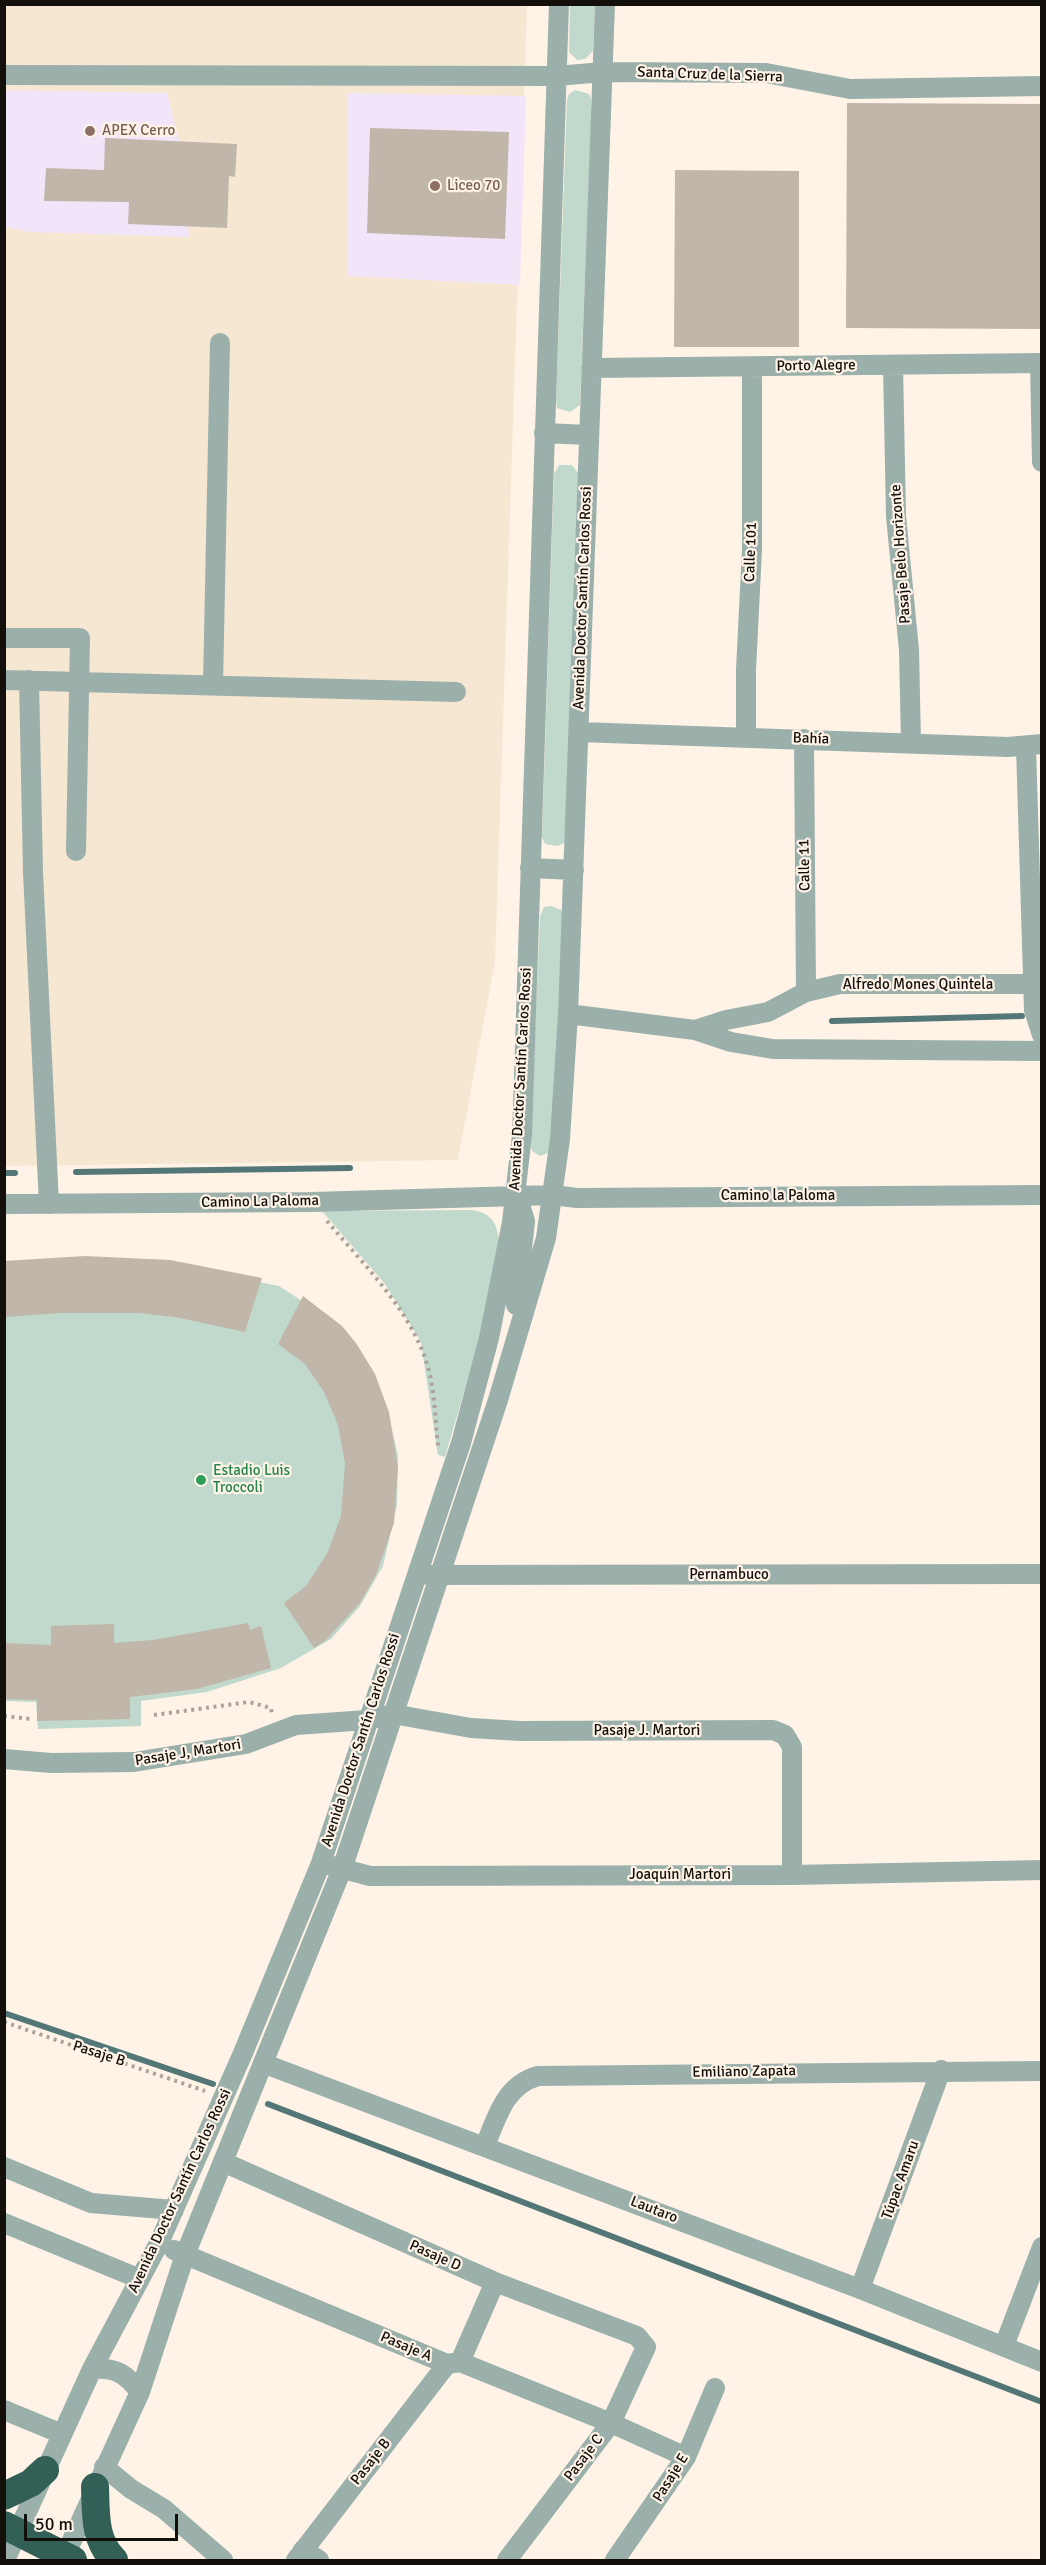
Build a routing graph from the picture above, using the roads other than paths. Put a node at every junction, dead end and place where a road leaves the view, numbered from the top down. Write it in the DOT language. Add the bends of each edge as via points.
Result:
graph roads {
  1 [pos="559,4"];
  2 [pos="604,4"];
  3 [pos="603,72"];
  4 [pos="4,75"];
  5 [pos="557,76"];
  6 [pos="1041,86"];
  7 [pos="220,343"];
  8 [pos="1041,363"];
  9 [pos="893,365"];
  10 [pos="591,368"];
  11 [pos="752,368"];
  12 [pos="544,433"];
  13 [pos="588,435"];
  14 [pos="1041,462"];
  15 [pos="4,638"];
  16 [pos="4,680"];
  17 [pos="29,680"];
  18 [pos="79,681"];
  19 [pos="213,685"];
  20 [pos="456,692"];
  21 [pos="579,732"];
  22 [pos="746,736"];
  23 [pos="804,739"];
  24 [pos="911,743"];
  25 [pos="1034,745"];
  26 [pos="1035,815"];
  27 [pos="76,851"];
  28 [pos="530,868"];
  29 [pos="574,870"];
  30 [pos="1037,985"];
  31 [pos="806,992"];
  32 [pos="568,1014"];
  33 [pos="695,1030"];
  34 [pos="1041,1035"];
  35 [pos="1041,1051"];
  36 [pos="553,1195"];
  37 [pos="1041,1195"];
  38 [pos="516,1197"];
  39 [pos="4,1204"];
  40 [pos="49,1204"];
  41 [pos="520,1328"];
  42 [pos="1041,1574"];
  43 [pos="416,1575"];
  44 [pos="440,1575"];
  45 [pos="393,1714"];
  46 [pos="367,1720"];
  47 [pos="4,1759"];
  48 [pos="321,1863"];
  49 [pos="342,1869"];
  50 [pos="1041,1870"];
  51 [pos="792,1875"];
  52 [pos="265,2064"];
  53 [pos="941,2070"];
  54 [pos="1041,2071"];
  55 [pos="485,2146"];
  56 [pos="223,2162"];
  57 [pos="4,2167"];
  58 [pos="174,2210"];
  59 [pos="4,2223"];
  60 [pos="159,2243"];
  61 [pos="1041,2247"];
  62 [pos="185,2255"];
  63 [pos="140,2279"];
  64 [pos="495,2282"];
  65 [pos="860,2289"];
  66 [pos="1004,2346"];
  67 [pos="646,2347"];
  68 [pos="1041,2362"];
  69 [pos="453,2363"];
  70 [pos="93,2369"];
  71 [pos="715,2388"];
  72 [pos="140,2392"];
  73 [pos="4,2410"];
  74 [pos="611,2423"];
  75 [pos="62,2434"];
  76 [pos="686,2457"];
  77 [pos="45,2470"];
  78 [pos="100,2477"];
  79 [pos="4,2496"];
  80 [pos="11,2528"];
  81 [pos="306,2557"];
  82 [pos="67,2559"];
  83 [pos="5,2560"];
  84 [pos="114,2560"];
  85 [pos="223,2560"];
  86 [pos="507,2560"];
  87 [pos="615,2560"];
  1 -- 5 [label="street, Avenida Doctor Santín Carlos Rossi"];
  2 -- 3 [label="street, Avenida Doctor Santín Carlos Rossi"];
  3 -- 5 [label="street, Santa Cruz de la Sierra"];
  3 -- 6 [label="street, Santa Cruz de la Sierra" via="766,73 850,89"];
  3 -- 10 [label="street, Avenida Doctor Santín Carlos Rossi"];
  4 -- 5 [label="street, Santa Cruz de la Sierra"];
  5 -- 12 [label="street, Avenida Doctor Santín Carlos Rossi"];
  7 -- 19 [label="street"];
  8 -- 9 [label="street, Porto Alegre"];
  8 -- 14 [label="street"];
  9 -- 11 [label="street, Porto Alegre"];
  9 -- 24 [label="street, Pasaje Belo Horizonte" via="896,516 909,650"];
  10 -- 11 [label="street, Porto Alegre"];
  10 -- 13 [label="street, Avenida Doctor Santín Carlos Rossi"];
  11 -- 22 [label="street, Calle 101"];
  12 -- 13 [label="street"];
  12 -- 28 [label="street, Avenida Doctor Santín Carlos Rossi"];
  13 -- 21 [label="street, Avenida Doctor Santín Carlos Rossi"];
  15 -- 18 [label="street" via="80,639"];
  16 -- 17 [label="street"];
  17 -- 18 [label="street"];
  17 -- 40 [label="street" via="33,872"];
  18 -- 19 [label="street"];
  18 -- 27 [label="street"];
  19 -- 20 [label="street"];
  21 -- 22 [label="street, Bahía"];
  21 -- 29 [label="street, Avenida Doctor Santín Carlos Rossi"];
  22 -- 23 [label="street, Bahía"];
  23 -- 24 [label="street, Bahía"];
  23 -- 31 [label="street, Calle 11"];
  24 -- 25 [label="street, Bahía"];
  25 -- 26 [label="street"];
  26 -- 30 [label="street"];
  28 -- 29 [label="street"];
  28 -- 38 [label="street, Avenida Doctor Santín Carlos Rossi" via="522,1135"];
  29 -- 32 [label="street, Avenida Doctor Santín Carlos Rossi"];
  30 -- 31 [label="street, Alfredo Mones Quintela" via="840,984"];
  30 -- 34 [label="street" via="1034,1010"];
  31 -- 33 [label="street, Alfredo Mones Quintela" via="768,1012"];
  32 -- 33 [label="street, Alfredo Mones Quintela"];
  32 -- 36 [label="street, Avenida Doctor Santín Carlos Rossi"];
  33 -- 35 [label="street, Alfredo Mones Quintela" via="731,1042 773,1049"];
  36 -- 37 [label="street, Camino la Paloma"];
  36 -- 38 [label="street, Camino la Paloma"];
  36 -- 41 [label="street, Avenida Doctor Santín Carlos Rossi" via="546,1238"];
  38 -- 40 [label="street, Camino La Paloma"];
  38 -- 41 [label="street" via="525,1221 516,1304"];
  38 -- 43 [label="street, Avenida Doctor Santín Carlos Rossi" via="489,1338"];
  39 -- 40 [label="street, Camino La Paloma"];
  41 -- 44 [label="street, Avenida Doctor Santín Carlos Rossi"];
  42 -- 44 [label="street, Pernambuco"];
  43 -- 44 [label="street, Pernambuco"];
  43 -- 46 [label="street, Avenida Doctor Santín Carlos Rossi"];
  44 -- 45 [label="street, Avenida Doctor Santín Carlos Rossi"];
  45 -- 46 [label="street, Pasaje J. Martori"];
  45 -- 49 [label="street, Avenida Doctor Santín Carlos Rossi"];
  45 -- 51 [label="street, Pasaje J. Martori" via="471,1728 520,1731 772,1730 785,1735 792,1747"];
  46 -- 47 [label="street, Pasaje J, Martori" via="296,1725 246,1744 134,1762"];
  46 -- 48 [label="street, Avenida Doctor Santín Carlos Rossi"];
  48 -- 49 [label="street, Joaquín Martori"];
  48 -- 58 [label="street, Avenida Doctor Santín Carlos Rossi"];
  49 -- 51 [label="street, Joaquín Martori" via="370,1876"];
  49 -- 52 [label="street, Avenida Doctor Santín Carlos Rossi"];
  50 -- 51 [label="street, Joaquín Martori"];
  52 -- 55 [label="street, Lautaro"];
  52 -- 56 [label="street, Avenida Doctor Santín Carlos Rossi"];
  53 -- 54 [label="street, Emiliano Zapata"];
  53 -- 55 [label="street, Emiliano Zapata" via="538,2076 514,2087"];
  53 -- 65 [label="street, Túpac Amaru"];
  55 -- 65 [label="street, Lautaro"];
  56 -- 62 [label="street, Avenida Doctor Santín Carlos Rossi"];
  56 -- 64 [label="street, Pasaje D"];
  57 -- 58 [label="street" via="91,2203"];
  58 -- 60 [label="street, Avenida Doctor Santín Carlos Rossi"];
  59 -- 63 [label="street"];
  60 -- 62 [label="street, Pasaje A"];
  60 -- 63 [label="street, Avenida Doctor Santín Carlos Rossi"];
  61 -- 66 [label="street"];
  62 -- 69 [label="street, Pasaje A"];
  62 -- 72 [label="street, Avenida Doctor Santín Carlos Rossi"];
  63 -- 70 [label="street, Avenida Doctor Santín Carlos Rossi"];
  64 -- 67 [label="street, Pasaje D" via="638,2336"];
  64 -- 69 [label="street, Pasaje B"];
  65 -- 66 [label="street, Lautaro"];
  66 -- 68 [label="street, Lautaro"];
  67 -- 74 [label="street, Pasaje C"];
  69 -- 74 [label="street, Pasaje A"];
  69 -- 81 [label="street, Pasaje B"];
  70 -- 72 [label="street" via="122,2372"];
  70 -- 75 [label="street, Avenida Doctor Santín Carlos Rossi"];
  71 -- 76 [label="street, Pasaje E"];
  72 -- 78 [label="street, Avenida Doctor Santín Carlos Rossi"];
  73 -- 75 [label="street"];
  74 -- 76 [label="street, Pasaje A"];
  74 -- 86 [label="street, Pasaje C"];
  75 -- 77 [label="street, Avenida Doctor Santín Carlos Rossi"];
  76 -- 87 [label="street, Pasaje E"];
  77 -- 79 [label="highway" via="31,2483"];
  77 -- 80 [label="street, Avenida Doctor Santín Carlos Rossi"];
  78 -- 82 [label="street, Avenida Doctor Santín Carlos Rossi"];
  78 -- 84 [label="highway" via="98,2534 103,2549"];
  78 -- 85 [label="street" via="131,2489 164,2509"];
  80 -- 82 [label="highway"];
  80 -- 83 [label="street, Avenida Doctor Santín Carlos Rossi"];
}
